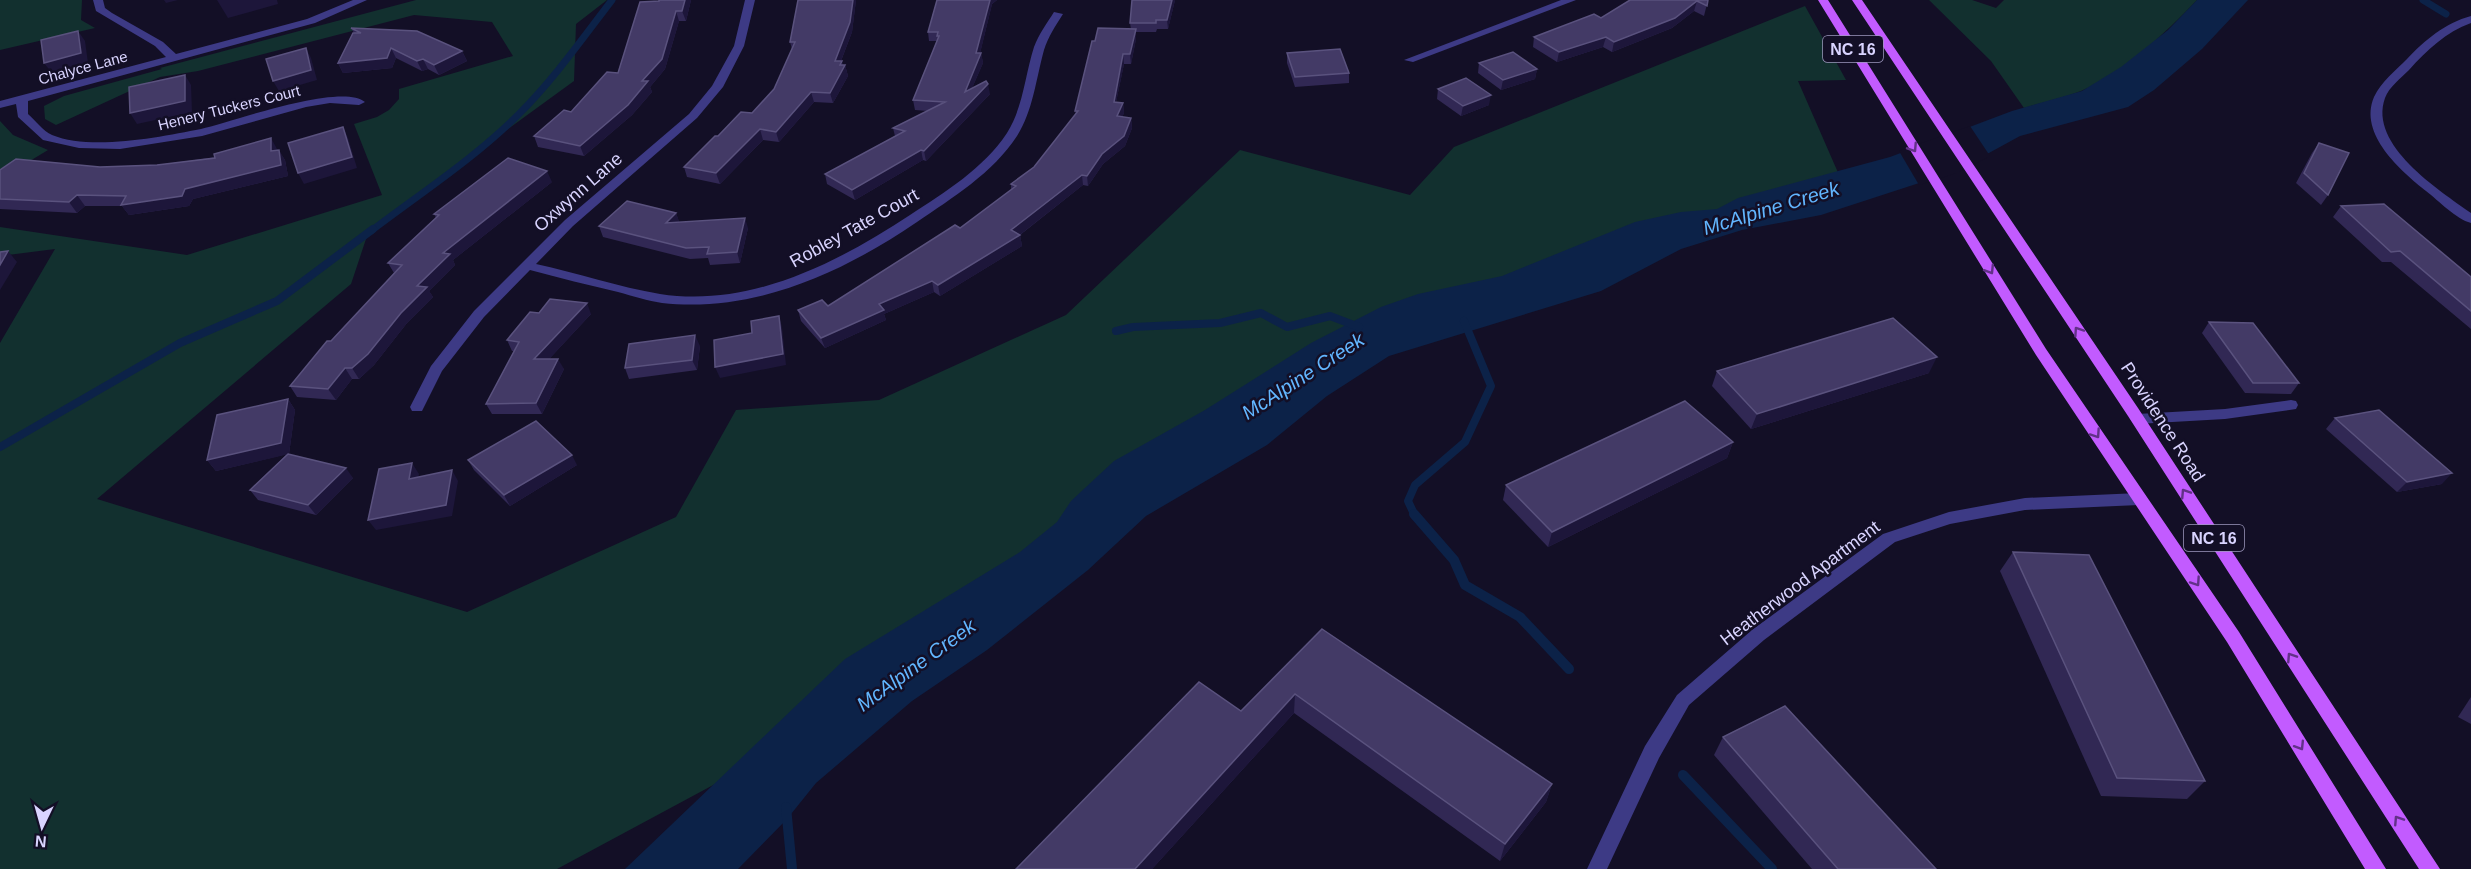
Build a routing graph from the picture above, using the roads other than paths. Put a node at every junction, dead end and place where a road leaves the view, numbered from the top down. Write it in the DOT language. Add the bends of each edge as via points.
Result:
graph roads {
  1 [pos="98,0"];
  2 [pos="362,0"];
  3 [pos="750,0"];
  4 [pos="1571,0"];
  5 [pos="1823,0"];
  6 [pos="1857,0"];
  7 [pos="1058,14"];
  8 [pos="2471,19"];
  9 [pos="174,58"];
  10 [pos="1410,60"];
  11 [pos="22,100"];
  12 [pos="359,102"];
  13 [pos="0,105"];
  14 [pos="2471,219"];
  15 [pos="525,265"];
  16 [pos="2291,405"];
  17 [pos="417,407"];
  18 [pos="2137,418"];
  19 [pos="2139,499"];
  20 [pos="1597,869"];
  21 [pos="2376,869"];
  22 [pos="2430,869"];
  1 -- 9 [label="street" via="100,9 159,44"];
  2 -- 9 [label="street, Chalyce Lane" via="311,21"];
  3 -- 15 [label="street, Oxwynn Lane" via="734,59 693,116"];
  4 -- 10 [label="street"];
  5 -- 19 [label="main road, NC 16, one-way" via="2041,352"];
  18 -- 6 [label="main road, Providence Road / NC 16, one-way"];
  7 -- 15 [label="street, Robley Tate Court" via="1039,49 1022,114 1011,136 992,159 931,207 817,273 744,296 682,300"];
  8 -- 14 [label="street" via="2432,39 2383,90 2376,118 2382,136 2397,157"];
  9 -- 11 [label="street, Chalyce Lane"];
  11 -- 12 [label="street, Henery Tuckers Court" via="22,115 47,137 79,144 120,145 202,132 305,104 330,100"];
  11 -- 13 [label="street, Chalyce Lane"];
  15 -- 17 [label="street, Oxwynn Lane" via="435,369"];
  16 -- 18 [label="street" via="2225,414"];
  22 -- 18 [label="main road, Providence Road / NC 16, one-way"];
  19 -- 20 [label="street, Heatherwood Apartment" via="2025,504 1949,518 1889,538 1758,635 1683,700 1652,752"];
  19 -- 21 [label="main road, NC 16, one-way" via="2233,636"];
}
